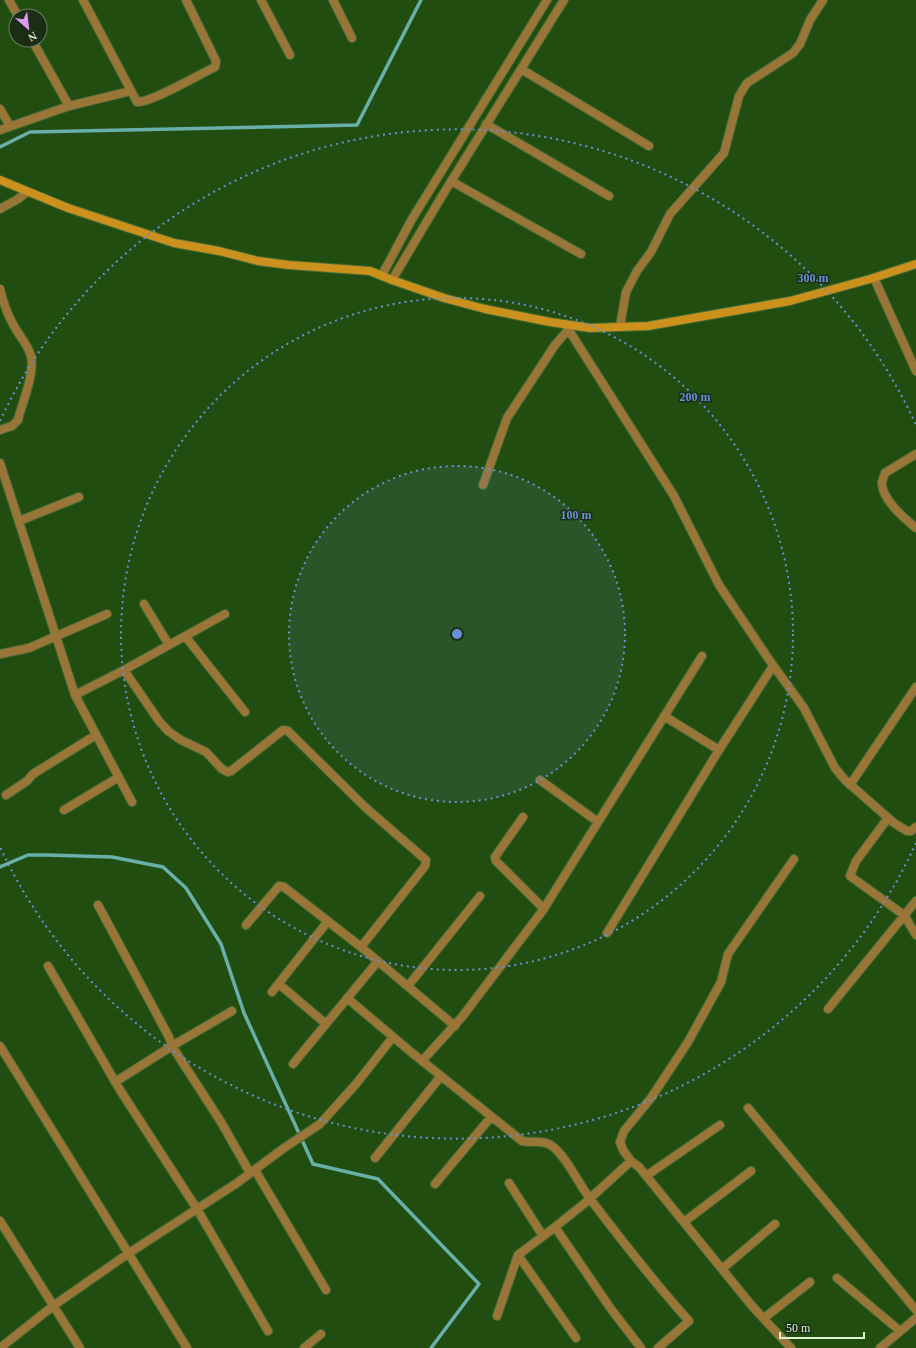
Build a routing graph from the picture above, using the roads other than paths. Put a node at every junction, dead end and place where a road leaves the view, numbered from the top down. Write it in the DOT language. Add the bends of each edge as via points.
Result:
graph roads {
  1 [pos="83,0"];
  2 [pos="186,0"];
  3 [pos="261,0"];
  4 [pos="333,0"];
  5 [pos="547,0"];
  6 [pos="564,0"];
  7 [pos="823,0"];
  8 [pos="352,38"];
  9 [pos="36,48"];
  10 [pos="290,55"];
  11 [pos="521,69"];
  12 [pos="131,91"];
  13 [pos="69,106"];
  14 [pos="0,109"];
  15 [pos="486,124"];
  16 [pos="10,126"];
  17 [pos="0,130"];
  18 [pos="649,146"];
  19 [pos="0,180"];
  20 [pos="451,181"];
  21 [pos="27,192"];
  22 [pos="609,196"];
  23 [pos="0,209"];
  24 [pos="581,254"];
  25 [pos="916,264"];
  26 [pos="382,275"];
  27 [pos="874,278"];
  28 [pos="392,280"];
  29 [pos="0,289"];
  30 [pos="620,326"];
  31 [pos="567,327"];
  32 [pos="916,371"];
  33 [pos="0,430"];
  34 [pos="916,454"];
  35 [pos="0,463"];
  36 [pos="483,485"];
  37 [pos="78,497"];
  38 [pos="19,521"];
  39 [pos="916,528"];
  40 [pos="144,604"];
  41 [pos="107,614"];
  42 [pos="225,614"];
  43 [pos="185,636"];
  44 [pos="55,638"];
  45 [pos="169,645"];
  46 [pos="0,654"];
  47 [pos="702,656"];
  48 [pos="773,666"];
  49 [pos="124,670"];
  50 [pos="916,687"];
  51 [pos="74,695"];
  52 [pos="245,712"];
  53 [pos="664,716"];
  54 [pos="96,735"];
  55 [pos="719,750"];
  56 [pos="119,778"];
  57 [pos="540,780"];
  58 [pos="850,785"];
  59 [pos="6,795"];
  60 [pos="132,802"];
  61 [pos="64,810"];
  62 [pos="523,817"];
  63 [pos="888,818"];
  64 [pos="598,822"];
  65 [pos="916,827"];
  66 [pos="794,859"];
  67 [pos="480,896"];
  68 [pos="916,901"];
  69 [pos="98,905"];
  70 [pos="544,909"];
  71 [pos="904,915"];
  72 [pos="328,921"];
  73 [pos="246,925"];
  74 [pos="607,933"];
  75 [pos="916,935"];
  76 [pos="361,947"];
  77 [pos="378,961"];
  78 [pos="48,966"];
  79 [pos="279,984"];
  80 [pos="408,986"];
  81 [pos="272,992"];
  82 [pos="347,998"];
  83 [pos="828,1009"];
  84 [pos="232,1010"];
  85 [pos="326,1024"];
  86 [pos="455,1026"];
  87 [pos="393,1037"];
  88 [pos="0,1046"];
  89 [pos="172,1046"];
  90 [pos="422,1061"];
  91 [pos="293,1064"];
  92 [pos="441,1076"];
  93 [pos="115,1082"];
  94 [pos="748,1108"];
  95 [pos="491,1117"];
  96 [pos="720,1126"];
  97 [pos="375,1158"];
  98 [pos="631,1162"];
  99 [pos="751,1171"];
  100 [pos="253,1172"];
  101 [pos="646,1176"];
  102 [pos="509,1183"];
  103 [pos="435,1184"];
  104 [pos="590,1198"];
  105 [pos="197,1209"];
  106 [pos="0,1221"];
  107 [pos="684,1222"];
  108 [pos="776,1224"];
  109 [pos="555,1227"];
  110 [pos="543,1236"];
  111 [pos="129,1253"];
  112 [pos="518,1255"];
  113 [pos="722,1269"];
  114 [pos="837,1278"];
  115 [pos="810,1282"];
  116 [pos="326,1290"];
  117 [pos="53,1306"];
  118 [pos="916,1310"];
  119 [pos="497,1316"];
  120 [pos="764,1318"];
  121 [pos="916,1318"];
  122 [pos="268,1331"];
  123 [pos="900,1331"];
  124 [pos="321,1334"];
  125 [pos="576,1338"];
  126 [pos="0,1348"];
  127 [pos="80,1348"];
  128 [pos="187,1348"];
  129 [pos="304,1348"];
  130 [pos="641,1348"];
  131 [pos="658,1348"];
  132 [pos="791,1348"];
  133 [pos="880,1348"];
  1 -- 12 [label="street"];
  2 -- 12 [label="street" via="216,60 215,67 142,102 137,102"];
  3 -- 10 [label="street"];
  4 -- 8 [label="street"];
  5 -- 26 [label="street" via="412,219"];
  6 -- 11 [label="street"];
  7 -- 30 [label="street" via="793,53 747,83 739,96 724,153 670,214 651,252 626,292"];
  9 -- 13 [label="street"];
  11 -- 15 [label="street"];
  11 -- 18 [label="street"];
  12 -- 13 [label="street"];
  13 -- 16 [label="street"];
  14 -- 16 [label="street"];
  15 -- 20 [label="street"];
  15 -- 22 [label="street"];
  16 -- 17 [label="street"];
  19 -- 21 [label="main road"];
  20 -- 24 [label="street"];
  20 -- 28 [label="street"];
  21 -- 23 [label="street"];
  21 -- 26 [label="main road" via="102,220 174,242 258,261 370,270"];
  25 -- 27 [label="main road"];
  26 -- 28 [label="main road"];
  27 -- 30 [label="main road" via="775,303 648,326"];
  27 -- 32 [label="street"];
  28 -- 31 [label="main road" via="444,298"];
  29 -- 33 [label="street" via="4,306 26,343 31,357 31,372 18,420 12,426"];
  30 -- 31 [label="main road"];
  31 -- 36 [label="street" via="508,418"];
  31 -- 48 [label="street" via="674,496 719,585"];
  34 -- 39 [label="street" via="885,473 882,483 890,502"];
  35 -- 38 [label="street"];
  37 -- 38 [label="street"];
  38 -- 44 [label="street"];
  40 -- 45 [label="street"];
  41 -- 44 [label="street"];
  42 -- 43 [label="street"];
  43 -- 45 [label="street"];
  43 -- 52 [label="street"];
  44 -- 46 [label="street" via="29,648"];
  44 -- 51 [label="street"];
  45 -- 49 [label="street"];
  47 -- 53 [label="street"];
  48 -- 55 [label="street"];
  48 -- 58 [label="street" via="804,708 834,768"];
  49 -- 51 [label="street"];
  49 -- 76 [label="street" via="168,731 206,752 228,772 283,730 288,731 365,807 426,860 425,866"];
  50 -- 58 [label="street"];
  51 -- 54 [label="street"];
  53 -- 55 [label="street"];
  53 -- 64 [label="street"];
  54 -- 56 [label="street"];
  54 -- 59 [label="street" via="33,774"];
  55 -- 74 [label="street"];
  56 -- 60 [label="street"];
  56 -- 61 [label="street"];
  57 -- 64 [label="street"];
  58 -- 63 [label="street"];
  62 -- 70 [label="street" via="495,857 496,861"];
  63 -- 65 [label="street" via="907,831"];
  63 -- 71 [label="street" via="856,861 850,876"];
  64 -- 70 [label="street"];
  66 -- 98 [label="street" via="728,954 721,982 688,1042 651,1098 624,1131 620,1142"];
  67 -- 80 [label="street"];
  68 -- 71 [label="street"];
  69 -- 89 [label="street"];
  70 -- 86 [label="street"];
  71 -- 75 [label="street"];
  71 -- 83 [label="street"];
  72 -- 73 [label="street" via="284,887 279,886"];
  72 -- 76 [label="street"];
  72 -- 79 [label="street"];
  76 -- 77 [label="street"];
  77 -- 80 [label="street"];
  77 -- 82 [label="street"];
  78 -- 93 [label="street"];
  79 -- 81 [label="street"];
  79 -- 85 [label="street"];
  80 -- 86 [label="street"];
  82 -- 85 [label="street"];
  82 -- 87 [label="street"];
  84 -- 89 [label="street"];
  85 -- 91 [label="street"];
  86 -- 90 [label="street"];
  87 -- 90 [label="street"];
  87 -- 100 [label="street" via="320,1124"];
  88 -- 111 [label="street"];
  89 -- 93 [label="street"];
  89 -- 100 [label="street"];
  90 -- 92 [label="street"];
  92 -- 95 [label="street"];
  92 -- 97 [label="street"];
  93 -- 105 [label="street"];
  94 -- 118 [label="street"];
  95 -- 103 [label="street"];
  95 -- 104 [label="street" via="522,1141 551,1145"];
  96 -- 101 [label="street"];
  98 -- 101 [label="street"];
  98 -- 104 [label="street"];
  99 -- 107 [label="street"];
  100 -- 105 [label="street"];
  100 -- 116 [label="street"];
  101 -- 107 [label="street"];
  102 -- 110 [label="street"];
  104 -- 109 [label="street"];
  104 -- 131 [label="street" via="657,1285 689,1321"];
  105 -- 111 [label="street"];
  105 -- 122 [label="street"];
  106 -- 117 [label="street"];
  107 -- 113 [label="street"];
  108 -- 113 [label="street"];
  109 -- 110 [label="street"];
  109 -- 130 [label="street"];
  110 -- 112 [label="street"];
  111 -- 117 [label="street"];
  111 -- 128 [label="street"];
  112 -- 119 [label="street"];
  112 -- 125 [label="street"];
  113 -- 120 [label="street"];
  114 -- 123 [label="street"];
  115 -- 120 [label="street"];
  117 -- 126 [label="street"];
  117 -- 127 [label="street"];
  120 -- 132 [label="street"];
  121 -- 123 [label="street"];
  123 -- 133 [label="street"];
  124 -- 129 [label="street"];
}
